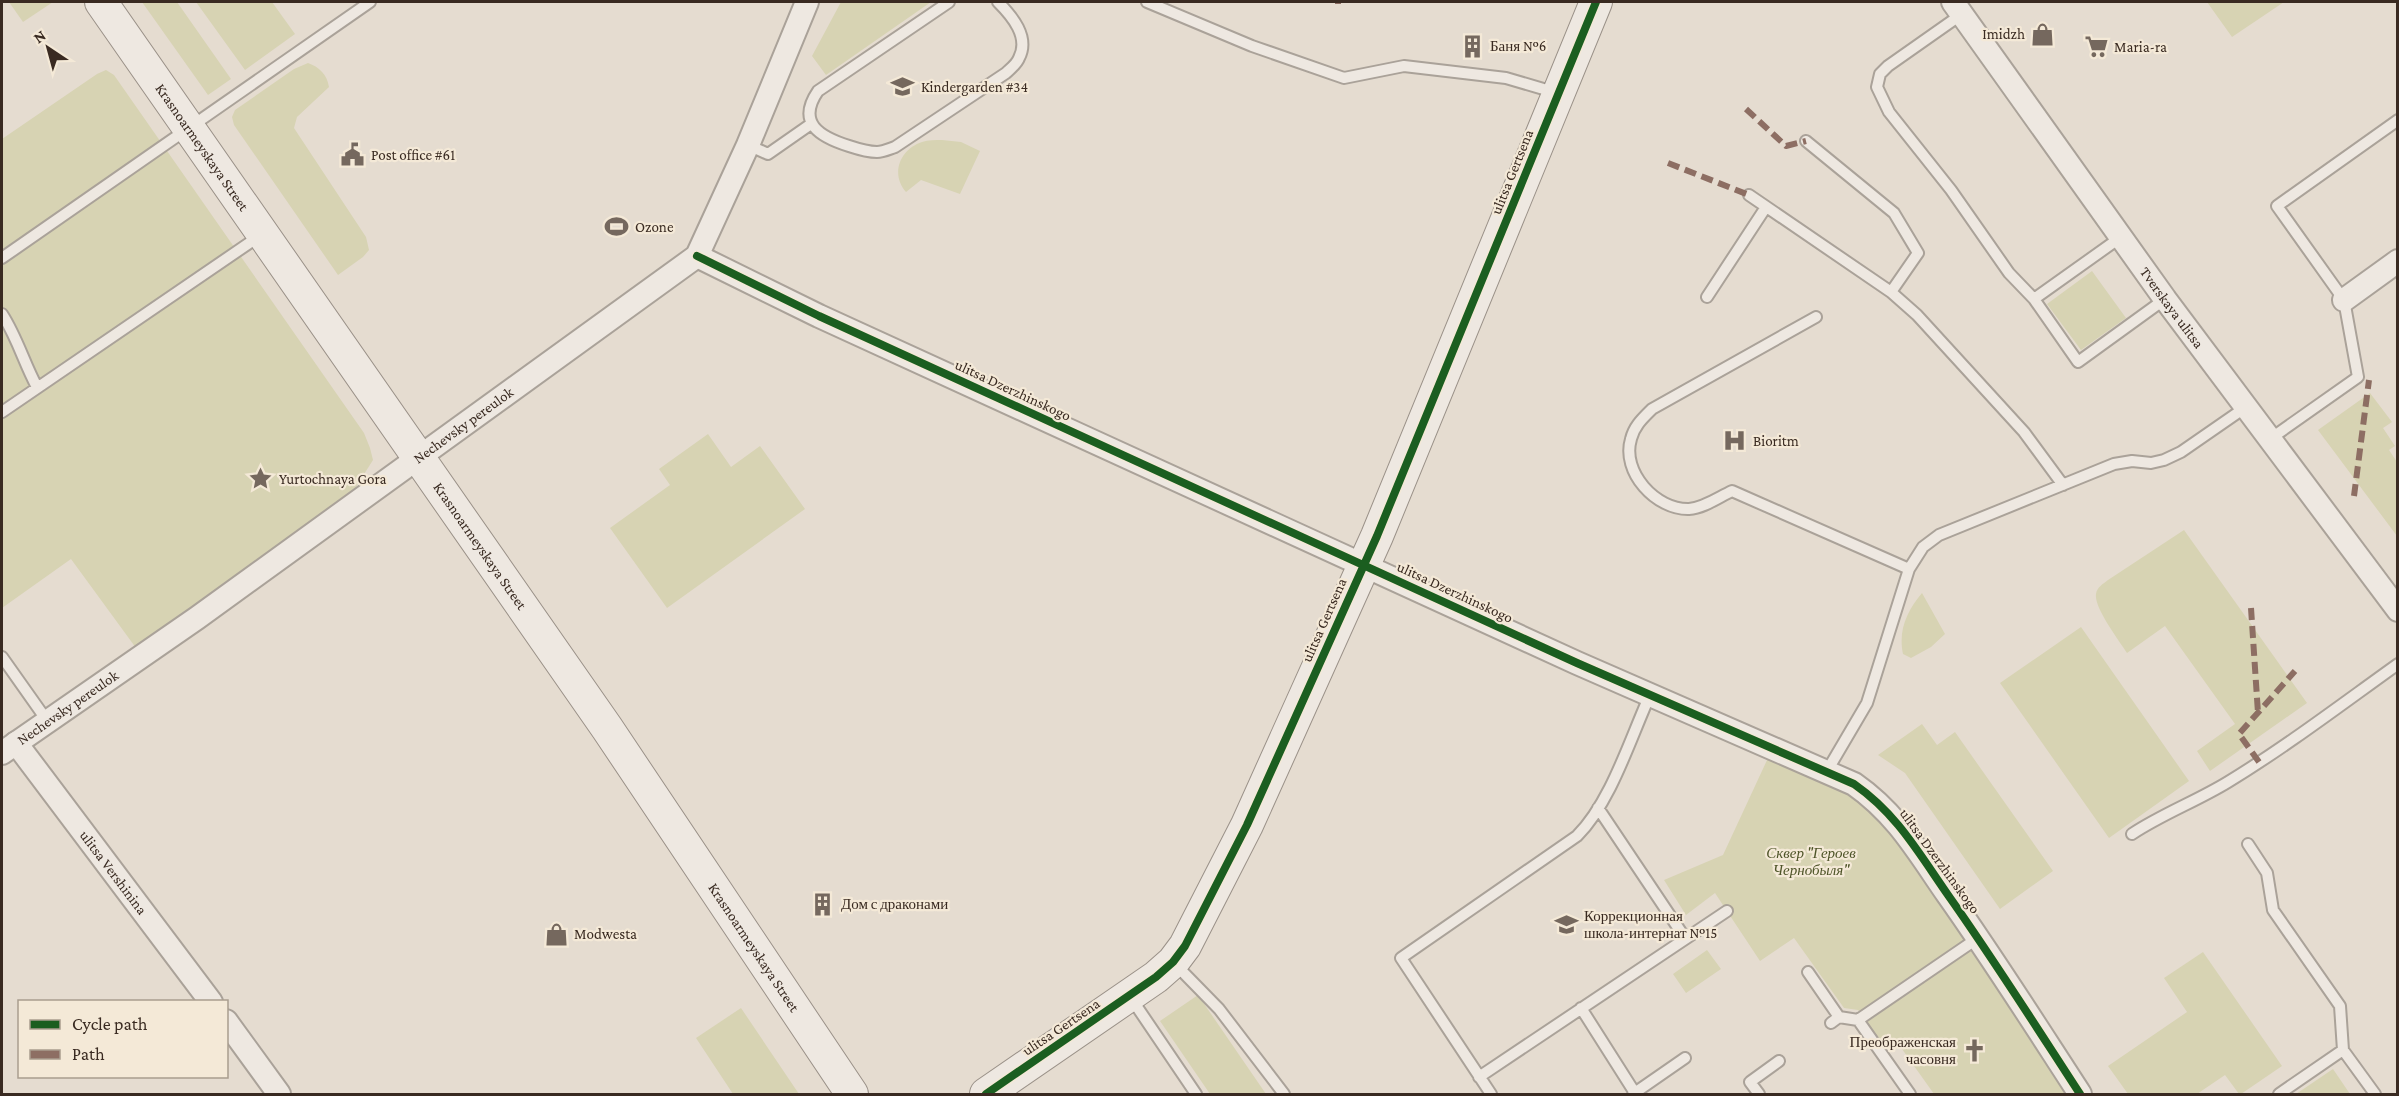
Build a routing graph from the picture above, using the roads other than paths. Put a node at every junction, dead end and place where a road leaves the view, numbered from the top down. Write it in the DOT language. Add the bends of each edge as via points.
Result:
graph roads {
  1 [pos="101,2"];
  2 [pos="370,2"];
  3 [pos="807,2"];
  4 [pos="949,2"];
  5 [pos="998,2"];
  6 [pos="1147,2"];
  7 [pos="1596,2"];
  8 [pos="1958,8"];
  9 [pos="1559,93"];
  10 [pos="2397,120"];
  11 [pos="811,124"];
  12 [pos="189,126"];
  13 [pos="1806,141"];
  14 [pos="748,145"];
  15 [pos="1749,195"];
  16 [pos="1766,207"];
  17 [pos="263,233"];
  18 [pos="2121,237"];
  19 [pos="697,256"];
  20 [pos="2,258"];
  21 [pos="2397,261"];
  22 [pos="1891,292"];
  23 [pos="1707,297"];
  24 [pos="2034,298"];
  25 [pos="2165,299"];
  26 [pos="2344,300"];
  27 [pos="2,314"];
  28 [pos="1816,317"];
  29 [pos="37,387"];
  30 [pos="2246,407"];
  31 [pos="2,412"];
  32 [pos="2270,439"];
  33 [pos="419,456"];
  34 [pos="2063,485"];
  35 [pos="1364,565"];
  36 [pos="1909,569"];
  37 [pos="2397,610"];
  38 [pos="2,657"];
  39 [pos="2397,664"];
  40 [pos="1650,695"];
  41 [pos="48,722"];
  42 [pos="9,748"];
  43 [pos="1827,771"];
  44 [pos="1599,808"];
  45 [pos="2132,834"];
  46 [pos="2248,844"];
  47 [pos="1727,911"];
  48 [pos="1684,938"];
  49 [pos="1978,938"];
  50 [pos="1173,962"];
  51 [pos="1808,972"];
  52 [pos="1130,997"];
  53 [pos="210,1000"];
  54 [pos="1581,1008"];
  55 [pos="1858,1020"];
  56 [pos="228,1025"];
  57 [pos="2343,1050"];
  58 [pos="1684,1058"];
  59 [pos="1779,1060"];
  60 [pos="1479,1077"];
  61 [pos="1634,1094"];
  62 [pos="279,1095"];
  63 [pos="852,1095"];
  64 [pos="986,1095"];
  65 [pos="1196,1095"];
  66 [pos="1284,1095"];
  67 [pos="1491,1095"];
  68 [pos="1759,1095"];
  69 [pos="1910,1095"];
  70 [pos="2080,1095"];
  71 [pos="2279,1095"];
  72 [pos="2375,1095"];
  1 -- 12 [label="main road, Krasnoarmeyskaya Street"];
  2 -- 12 [label="lane"];
  3 -- 14 [label="street, Nechevsky pereulok"];
  4 -- 11 [label="lane" via="818,91 808,112"];
  5 -- 11 [label="lane" via="1018,27 1023,45 1019,60 1006,73 895,147 868,152 832,141"];
  6 -- 9 [label="lane" via="1252,46 1344,78 1404,66 1506,78"];
  7 -- 9 [label="main road, ulitsa Gertsena"];
  8 -- 18 [label="street, Tverskaya ulitsa"];
  8 -- 24 [label="lane" via="1888,66 1880,74 1877,87 1889,112 1951,190 2009,273"];
  9 -- 35 [label="main road, ulitsa Gertsena"];
  10 -- 26 [label="lane" via="2277,206"];
  11 -- 14 [label="lane" via="768,154"];
  12 -- 17 [label="main road, Krasnoarmeyskaya Street"];
  12 -- 20 [label="lane"];
  13 -- 22 [label="lane" via="1894,213 1918,252"];
  14 -- 19 [label="street, Nechevsky pereulok"];
  15 -- 16 [label="lane"];
  16 -- 22 [label="lane"];
  16 -- 23 [label="lane"];
  17 -- 29 [label="lane"];
  17 -- 33 [label="main road, Krasnoarmeyskaya Street"];
  18 -- 24 [label="lane"];
  18 -- 25 [label="street, Tverskaya ulitsa"];
  19 -- 33 [label="street, Nechevsky pereulok"];
  19 -- 35 [label="street, ulitsa Dzerzhinskogo" via="819,316"];
  21 -- 26 [label="street"];
  22 -- 34 [label="lane" via="1917,315 2024,432"];
  24 -- 25 [label="lane" via="2078,362"];
  25 -- 30 [label="street, Tverskaya ulitsa"];
  26 -- 32 [label="lane" via="2358,377"];
  27 -- 29 [label="lane"];
  28 -- 36 [label="lane" via="1652,409 1639,422 1631,439 1633,470 1642,485 1672,506 1690,509 1732,491"];
  29 -- 31 [label="lane"];
  30 -- 32 [label="street, Tverskaya ulitsa"];
  30 -- 34 [label="lane" via="2164,460 2114,464"];
  32 -- 37 [label="street, Tverskaya ulitsa"];
  33 -- 41 [label="street, Nechevsky pereulok"];
  33 -- 63 [label="main road, Krasnoarmeyskaya Street"];
  34 -- 36 [label="lane" via="1940,535 1923,547"];
  35 -- 40 [label="street, ulitsa Dzerzhinskogo"];
  35 -- 50 [label="main road, ulitsa Gertsena" via="1247,825 1196,927"];
  36 -- 43 [label="lane" via="1867,703"];
  38 -- 41 [label="lane"];
  39 -- 45 [label="lane" via="2259,762"];
  40 -- 43 [label="street, ulitsa Dzerzhinskogo"];
  40 -- 44 [label="lane"];
  41 -- 42 [label="street, Nechevsky pereulok"];
  42 -- 53 [label="street, ulitsa Vershinina"];
  43 -- 49 [label="street, ulitsa Dzerzhinskogo" via="1875,798 1893,816"];
  44 -- 48 [label="lane"];
  44 -- 60 [label="lane" via="1577,836 1401,958"];
  46 -- 57 [label="lane" via="2267,873 2273,910 2340,1006"];
  47 -- 48 [label="lane"];
  48 -- 54 [label="lane"];
  49 -- 55 [label="lane"];
  49 -- 70 [label="street, ulitsa Dzerzhinskogo"];
  50 -- 52 [label="main road, ulitsa Gertsena"];
  50 -- 66 [label="lane" via="1220,1010"];
  51 -- 55 [label="lane" via="1835,1020"];
  52 -- 64 [label="main road, ulitsa Gertsena"];
  52 -- 65 [label="lane"];
  54 -- 60 [label="lane"];
  54 -- 61 [label="lane"];
  55 -- 69 [label="lane"];
  56 -- 62 [label="street"];
  57 -- 71 [label="lane"];
  57 -- 72 [label="lane"];
  58 -- 61 [label="lane"];
  59 -- 68 [label="lane" via="1750,1082"];
  60 -- 67 [label="lane"];
}
